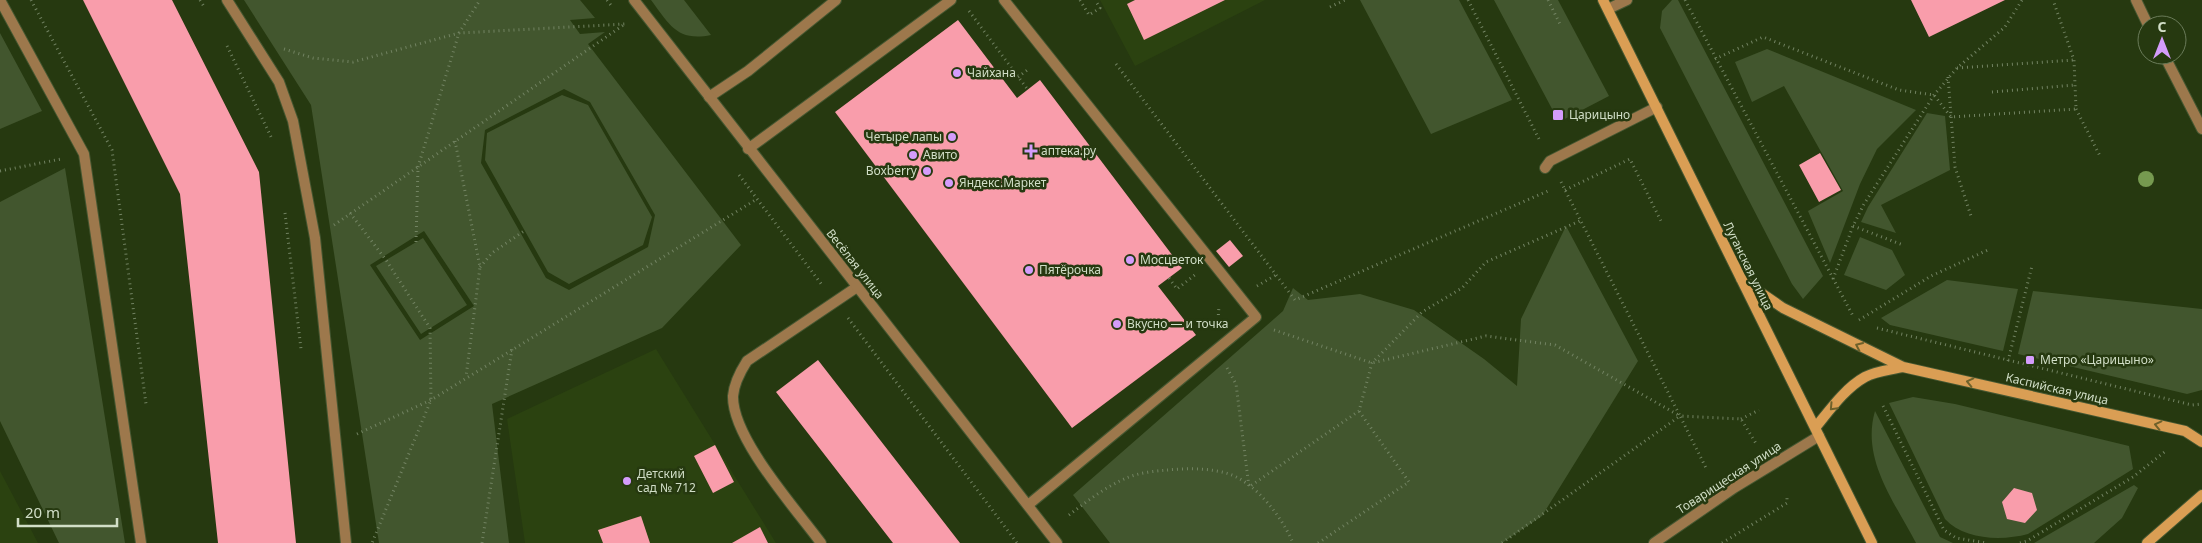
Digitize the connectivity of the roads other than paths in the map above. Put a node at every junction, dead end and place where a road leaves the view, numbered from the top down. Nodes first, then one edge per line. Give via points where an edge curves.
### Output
1 (0, 0) edge
2 (227, 0) edge
3 (634, 0) edge
4 (836, 0) edge
5 (951, 0) edge
6 (1004, 0) edge
7 (1627, 0) edge
8 (2136, 0) edge
9 (1606, 4) edge
10 (2143, 15) edge
11 (2169, 65) edge
12 (709, 97) junction
13 (1657, 107) junction
14 (2202, 129) edge
15 (748, 149) junction
16 (1545, 163) road end
17 (1740, 278) junction
18 (857, 287) junction
19 (1903, 367) junction
20 (1817, 432) junction
21 (2202, 442) edge
22 (2202, 495) edge
23 (1028, 505) junction
24 (141, 543) edge
25 (346, 543) edge
26 (821, 543) edge
27 (1057, 543) edge
28 (1654, 543) edge
29 (1872, 543) edge
30 (2147, 543) edge

1 - 24 street via 84,154
2 - 25 street via 278,82 294,121 315,238
3 - 12 street, Весёлая улица
4 - 12 street via 748,71
5 - 15 street
6 - 23 street via 1256,317
7 - 9 street
8 - 10 street
9 - 13 main road, Луганская улица
11 - 14 street
12 - 15 street, Весёлая улица
13 - 16 street
13 - 17 main road, Луганская улица
15 - 18 street, Весёлая улица
19 -> 17 main road, Каспийская улица via 1783,308
17 - 20 main road, Луганская улица
18 - 23 street, Весёлая улица
18 - 26 street via 747,361 737,378 733,397 737,419 749,445
19 -> 20 main road, Каспийская улица via 1867,376 1858,382 1831,408
21 -> 19 main road, Каспийская улица via 2185,431
20 - 28 street, Товарищеская улица
20 - 29 main road, Луганская улица
22 - 30 main road
23 - 27 street, Весёлая улица

